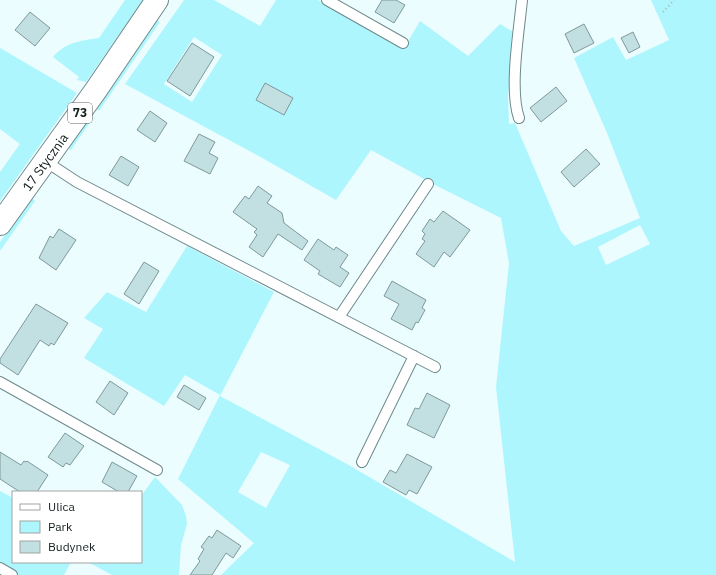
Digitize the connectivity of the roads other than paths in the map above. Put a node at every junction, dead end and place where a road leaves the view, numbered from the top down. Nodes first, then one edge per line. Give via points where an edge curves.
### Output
1 (157, 0) edge
2 (327, 0) edge
3 (522, 0) edge
4 (403, 43) dead end
5 (519, 118) dead end
6 (45, 161) junction
7 (428, 184) dead end
8 (0, 224) edge
9 (339, 317) junction
10 (414, 356) junction
11 (435, 367) dead end
12 (0, 382) edge
13 (362, 462) dead end
14 (157, 470) dead end
15 (0, 568) edge
16 (12, 575) edge

1 - 6 main road, 17 Stycznia / 73
2 - 4 lane
3 - 5 lane via 514,92 515,108
6 - 8 main road, 17 Stycznia / 73
6 - 9 lane via 77,182
7 - 9 lane
9 - 10 lane
10 - 11 lane
10 - 13 lane
12 - 14 lane
15 - 16 lane

